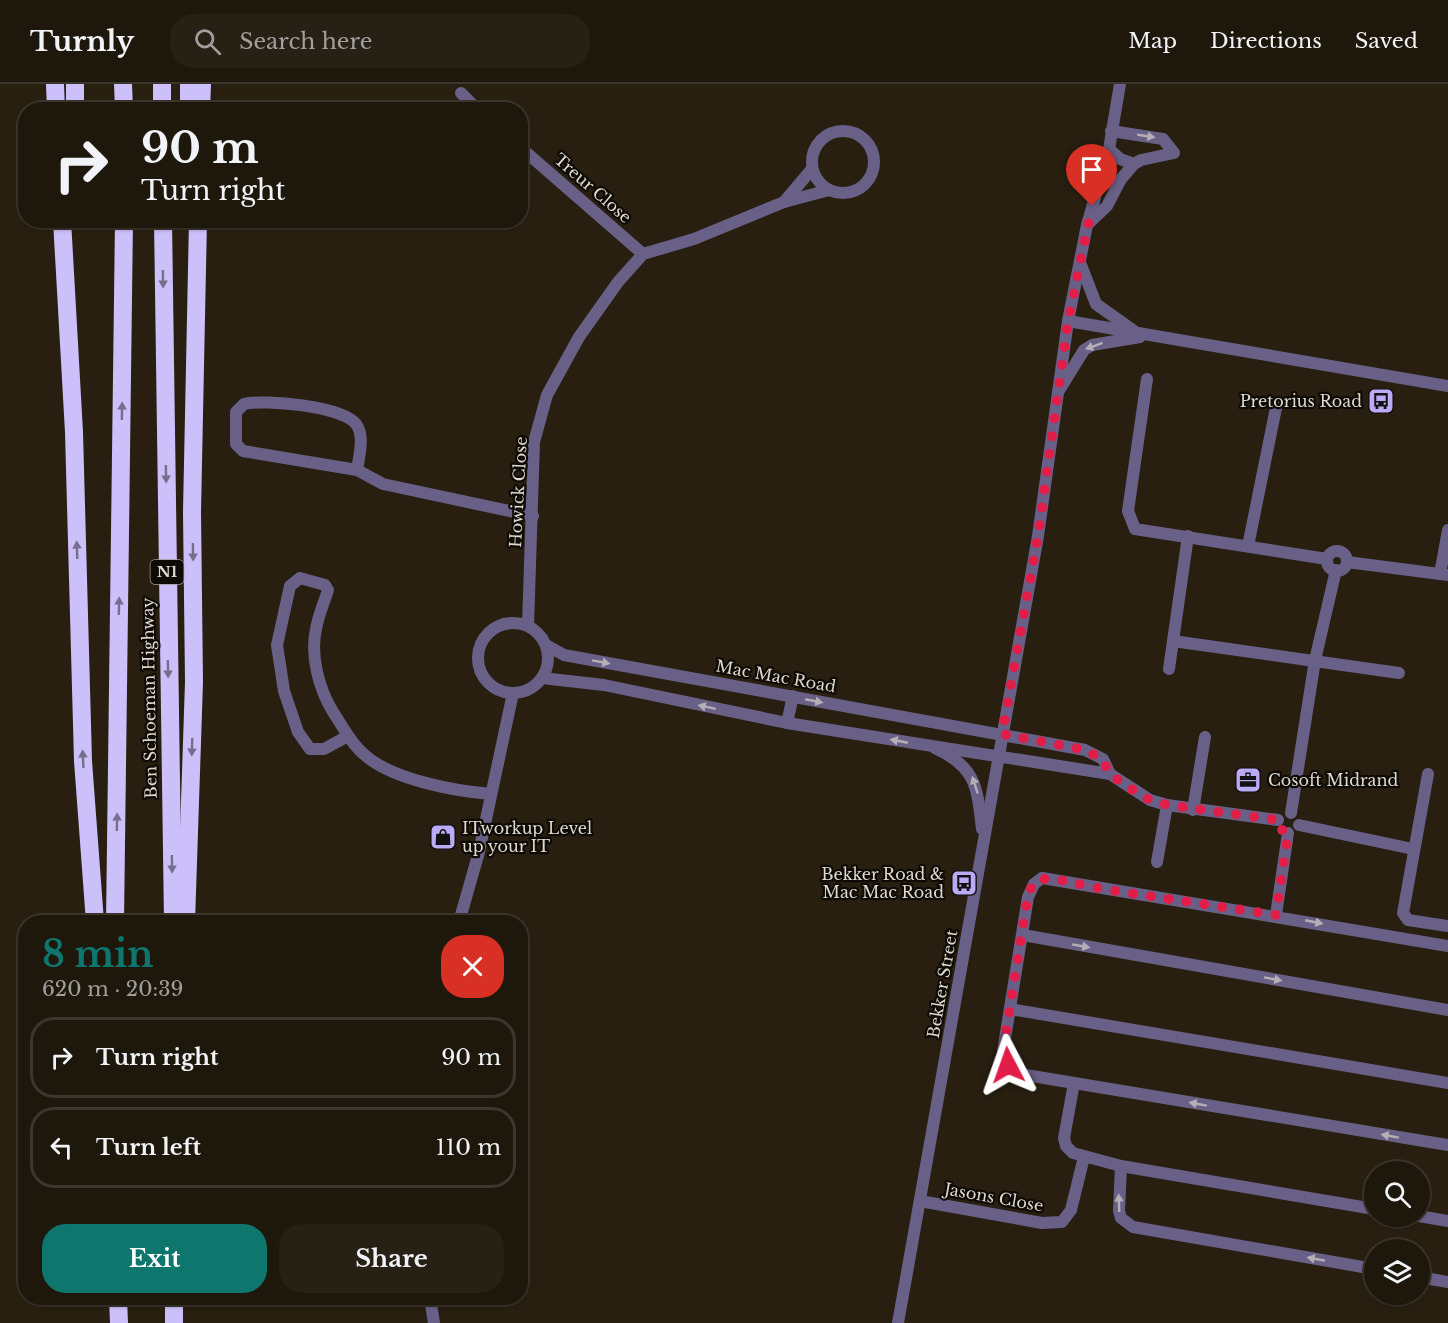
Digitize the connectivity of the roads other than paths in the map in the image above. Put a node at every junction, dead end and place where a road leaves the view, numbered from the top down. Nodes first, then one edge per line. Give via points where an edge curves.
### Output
1 (55, 84) edge
2 (75, 84) edge
3 (123, 84) edge
4 (162, 84) edge
5 (189, 84) edge
6 (202, 84) edge
7 (1120, 84) edge
8 (462, 93) dead end
9 (56, 102) edge
10 (75, 102) edge
11 (124, 102) edge
12 (162, 102) edge
13 (189, 102) edge
14 (201, 102) edge
15 (470, 102) edge
16 (1111, 131) junction
17 (1110, 148) junction
18 (528, 154) edge
19 (1134, 164) junction
20 (812, 169) junction
21 (829, 190) junction
22 (784, 202) junction
23 (1087, 225) junction
24 (62, 228) edge
25 (75, 228) edge
26 (124, 228) edge
27 (163, 228) edge
28 (189, 228) edge
29 (198, 228) edge
30 (643, 254) junction
31 (1081, 265) junction
32 (1068, 321) junction
33 (1135, 332) junction
34 (1152, 335) junction
35 (1147, 379) dead end
36 (1448, 386) edge
37 (1056, 396) junction
38 (1277, 403) dead end
39 (74, 432) junction
40 (357, 470) junction
41 (192, 512) junction
42 (533, 516) junction
43 (1448, 531) edge
44 (1188, 536) junction
45 (1248, 546) junction
46 (1327, 560) junction
47 (1347, 562) junction
48 (1336, 570) junction
49 (1444, 574) edge
50 (528, 626) junction
51 (1173, 641) junction
52 (546, 645) junction
53 (1314, 660) junction
54 (1170, 669) dead end
55 (1400, 673) dead end
56 (542, 678) junction
57 (513, 693) junction
58 (793, 696) junction
59 (787, 723) junction
60 (1002, 734) junction
61 (348, 736) junction
62 (1205, 736) dead end
63 (935, 748) junction
64 (998, 758) junction
65 (1110, 774) junction
66 (1428, 774) dead end
67 (491, 794) junction
68 (1167, 805) junction
69 (1193, 810) junction
70 (1291, 813) junction
71 (1278, 820) junction
72 (1293, 829) junction
73 (983, 842) junction
74 (1413, 849) junction
75 (1157, 862) dead end
76 (94, 915) edge
77 (116, 915) edge
78 (173, 915) edge
79 (186, 915) edge
80 (461, 915) edge
81 (1276, 915) junction
82 (1448, 926) edge
83 (1023, 935) junction
84 (1448, 946) edge
85 (1010, 1009) junction
86 (1448, 1010) edge
87 (1074, 1083) junction
88 (1448, 1083) edge
89 (1448, 1145) edge
90 (1084, 1157) junction
91 (1120, 1167) junction
92 (921, 1201) junction
93 (1364, 1207) edge
94 (1430, 1218) edge
95 (1448, 1221) edge
96 (1364, 1267) edge
97 (1430, 1278) edge
98 (1448, 1282) edge
99 (118, 1305) edge
100 (174, 1305) edge
101 (431, 1305) edge
102 (119, 1323) edge
103 (174, 1323) edge
104 (434, 1323) edge
105 (898, 1323) edge

1 - 9 highway
2 - 10 highway
3 - 11 highway
4 - 12 highway
5 - 13 highway
6 - 14 highway
7 - 16 street, Bekker Street
8 - 15 street
16 - 17 street, Bekker Street
16 -> 19 street via 1163,139 1174,153
17 - 19 street via 1120,159
17 - 23 street, Bekker Street
18 - 30 street, Treur Close
19 - 23 street via 1107,206
20 - 21 street
20 - 21 street via 813,154 820,141 832,133 847,131 860,136 870,147 874,160 865,184 854,192
20 - 22 street
21 - 22 street
22 - 30 street via 694,239
23 - 31 street, Bekker Street
24 - 39 highway
25 - 39 highway
77 -> 26 highway, Ben Schoeman Highway
27 -> 78 highway, Ben Schoeman Highway / N1
28 - 41 highway
29 - 41 highway
30 - 42 street, Howick Close via 579,337 547,395 534,442
31 - 32 street, Bekker Street
31 - 33 street via 1096,304
32 - 33 street
32 - 37 street, Bekker Street
33 - 34 street
34 - 36 street
34 -> 37 street via 1092,345 1084,350
35 - 44 street via 1128,511 1130,522 1135,529
37 - 60 street, Bekker Street via 1038,536
38 - 45 street
76 -> 39 highway via 83,762
40 - 40 street via 243,451 236,444 236,412 244,404 266,402 343,416 356,425 361,435
40 - 42 street via 383,484
41 -> 79 highway via 194,682
42 - 50 street, Howick Close
43 - 49 street
44 - 45 street
44 - 51 street
45 - 46 street
46 - 47 street via 1332,552 1340,551
46 - 48 street via 1330,568
47 - 48 street
47 - 49 street
48 - 53 street
50 - 52 street
50 - 57 street via 508,623 497,627 487,634 478,655 483,678 502,692
51 - 53 street
51 - 54 street
52 - 56 street via 548,656
52 -> 58 street, Mac Mac Road via 564,655
53 - 55 street
53 - 70 street
56 - 57 street via 524,692
59 -> 56 street via 604,686
57 - 67 street
58 - 59 street
58 -> 60 street, Mac Mac Road
63 -> 59 street
60 - 64 street, Bekker Street
60 - 65 street, Mac Mac Road via 1085,750 1102,759
61 - 61 street via 322,692 319,679 315,630 328,590 325,585 300,578 290,586 277,645 284,691 298,732 310,749 324,749
61 - 67 street via 366,757 419,781 457,791
62 - 69 street
63 - 64 street
73 -> 63 street via 978,793 972,776 955,757
64 - 65 street
64 - 73 street, Bekker Street
65 - 68 street via 1150,800
66 - 74 street
67 - 80 street
68 - 69 street
68 - 75 street
69 - 71 street
70 - 71 street via 1284,813
70 - 72 street via 1296,816
71 - 72 street via 1280,829
72 - 74 street
72 - 81 street
73 - 92 street, Bekker Street
74 - 82 street via 1404,915 1408,920
81 - 83 street via 1046,877 1037,880 1030,890
81 -> 84 street
83 - 85 street
83 -> 86 street
85 - 87 street via 1003,1051 1008,1065 1020,1074
85 - 88 street
89 -> 87 street
87 - 90 street via 1064,1138 1069,1151
90 - 91 street
90 - 92 street, Jasons Close via 1071,1210 1062,1222 1042,1223
91 - 93 street
96 -> 91 street via 1133,1227 1121,1218 1119,1211
92 - 105 street, Bekker Street
94 - 95 street
97 - 98 street
99 - 102 highway
100 - 103 highway
101 - 104 street

